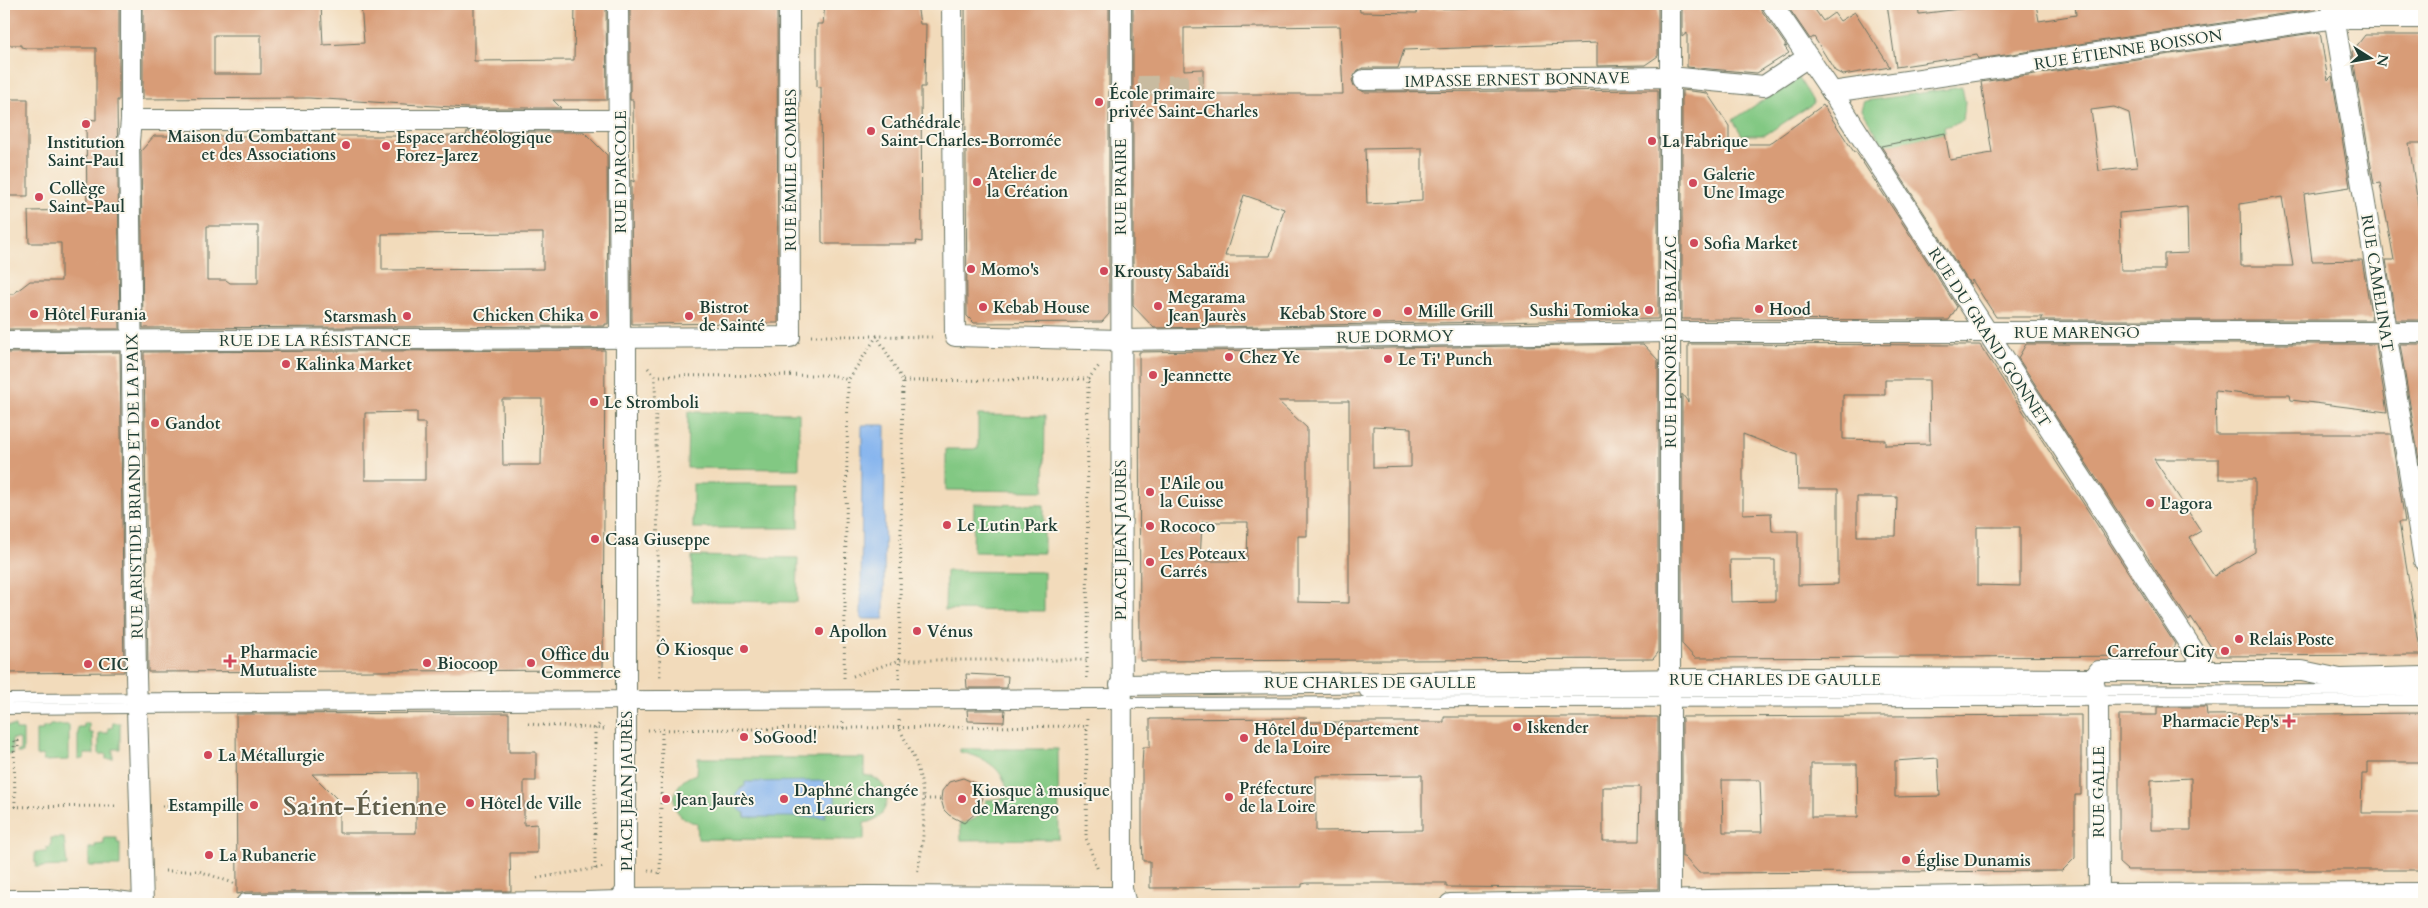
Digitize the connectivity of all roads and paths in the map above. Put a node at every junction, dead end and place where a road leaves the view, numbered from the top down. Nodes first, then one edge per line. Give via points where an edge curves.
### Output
1 (131, 4) edge
2 (618, 4) edge
3 (789, 4) edge
4 (952, 4) edge
5 (1121, 4) edge
6 (1670, 4) edge
7 (1772, 4) edge
8 (2334, 11) edge
9 (2424, 18) edge
10 (1808, 57) junction
11 (1670, 77) junction
12 (1364, 80) dead end
13 (1832, 92) junction
14 (131, 120) junction
15 (620, 120) junction
16 (1670, 332) junction
17 (1987, 332) junction
18 (2424, 332) edge
19 (2386, 333) junction
20 (877, 336) junction
21 (955, 336) junction
22 (790, 337) junction
23 (1120, 340) junction
24 (4, 341) edge
25 (132, 341) junction
26 (626, 341) junction
27 (655, 376) junction
28 (1088, 378) junction
29 (848, 380) junction
30 (903, 381) junction
31 (2424, 561) edge
32 (900, 660) junction
33 (1087, 660) junction
34 (2206, 670) junction
35 (625, 675) junction
36 (2424, 677) edge
37 (660, 680) junction
38 (670, 680) dead end
39 (844, 680) junction
40 (2424, 690) edge
41 (1670, 691) junction
42 (2095, 691) junction
43 (1120, 694) junction
44 (4, 699) edge
45 (626, 699) junction
46 (844, 699) junction
47 (899, 699) junction
48 (1087, 699) junction
49 (2424, 700) edge
50 (137, 703) junction
51 (4, 709) edge
52 (519, 723) dead end
53 (1087, 726) junction
54 (899, 727) junction
55 (843, 728) junction
56 (595, 729) junction
57 (626, 729) junction
58 (662, 731) junction
59 (18, 748) dead end
60 (924, 799) junction
61 (941, 799) dead end
62 (236, 805) dead end
63 (140, 806) junction
64 (4, 807) edge
65 (14, 807) junction
66 (595, 869) dead end
67 (1100, 876) dead end
68 (660, 882) dead end
69 (2424, 893) edge
70 (917, 896) junction
71 (2099, 899) edge
72 (4, 900) edge
73 (869, 900) edge
74 (619, 903) edge
75 (1670, 903) edge
76 (141, 904) edge
77 (246, 904) edge
78 (1122, 904) edge
79 (1126, 904) edge
80 (1450, 904) edge

1 - 14 street, RUE ARISTIDE BRIAND ET DE LA PAIX
2 - 15 street, RUE D'ARCOLE
3 - 22 street, RUE ÉMILE COMBES
4 - 21 street
5 - 23 street, RUE PRAIRE
6 - 11 street, RUE HONORÉ DE BALZAC
7 - 10 street, RUE DU GRAND GONNET
8 - 9 street, RUE ÉTIENNE BOISSON
8 - 13 street, RUE ÉTIENNE BOISSON
8 - 19 street, RUE CAMELINAT
10 - 11 street, IMPASSE ERNEST BONNAVE via 1764,86
10 - 13 street, RUE DU GRAND GONNET
11 - 12 street, IMPASSE ERNEST BONNAVE
11 - 16 street, RUE HONORÉ DE BALZAC
13 - 17 street, RUE DU GRAND GONNET
14 - 15 street
14 - 25 street, RUE ARISTIDE BRIAND ET DE LA PAIX
15 - 26 street, RUE D'ARCOLE via 620,332
16 - 17 street, RUE MARENGO
16 - 23 street, RUE DORMOY
16 - 41 street, RUE HONORÉ DE BALZAC
17 - 19 street, RUE MARENGO
17 - 34 street, RUE DU GRAND GONNET
18 - 19 street, RUE MARENGO
19 - 31 street, RUE CAMELINAT
20 - 21 path
20 - 22 path
20 - 29 path
20 - 30 path
21 - 23 street
22 - 26 street
23 - 28 path
23 - 43 street, PLACE JEAN JAURÈS
24 - 25 street, RUE DE LA RÉSISTANCE
25 - 26 street, RUE DE LA RÉSISTANCE
25 - 50 street, RUE ARISTIDE BRIAND ET DE LA PAIX
26 - 27 path
26 - 35 street, PLACE JEAN JAURÈS
27 - 29 path via 832,375
27 - 37 path
28 - 30 path
28 - 33 path
29 - 39 path
30 - 32 path
32 - 33 path
32 - 39 path
32 - 47 path
33 - 48 path
34 - 36 street, RUE CHARLES DE GAULLE via 2302,671 2340,679
34 - 42 street, RUE CHARLES DE GAULLE via 2099,670
35 - 37 path
35 - 45 street, PLACE JEAN JAURÈS
37 - 38 path
39 - 46 path
40 - 42 lane
41 - 42 street, RUE CHARLES DE GAULLE via 1796,678
41 - 43 street, RUE CHARLES DE GAULLE via 1368,681
41 - 75 street, RUE HONORÉ DE BALZAC
42 - 49 lane
42 - 71 street, RUE GALLE
43 - 48 lane
43 - 79 street, PLACE JEAN JAURÈS via 1122,889
44 - 50 lane
45 - 46 lane
45 - 50 lane
45 - 57 street, PLACE JEAN JAURÈS
46 - 47 lane
46 - 55 path
47 - 48 lane
47 - 54 path
48 - 53 path
50 - 51 lane
50 - 63 street, RUE ARISTIDE BRIAND ET DE LA PAIX
52 - 56 path
53 - 54 path
53 - 67 path via 1086,838
54 - 55 path
54 - 60 path via 918,769
55 - 58 path
56 - 57 path
56 - 66 path
57 - 58 path
57 - 74 street, PLACE JEAN JAURÈS via 626,891
58 - 68 path
59 - 65 path via 18,741 14,742
60 - 61 path
60 - 70 path
62 - 63 path
63 - 65 path
63 - 76 street, RUE ARISTIDE BRIAND ET DE LA PAIX
64 - 65 path
69 - 71 street
70 - 73 street
70 - 78 street via 1110,897
71 - 75 street
72 - 76 street via 108,900
73 - 74 street via 633,898
74 - 77 street
75 - 80 street

